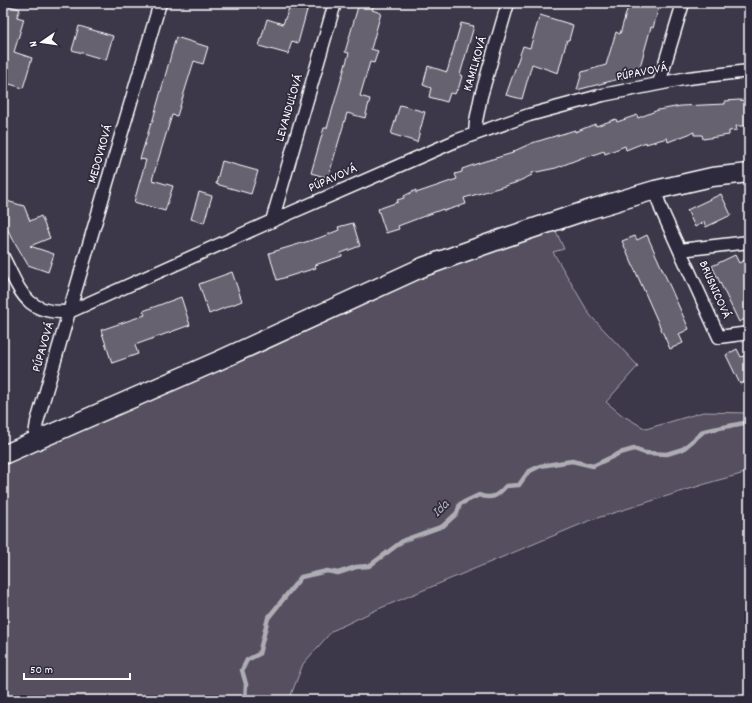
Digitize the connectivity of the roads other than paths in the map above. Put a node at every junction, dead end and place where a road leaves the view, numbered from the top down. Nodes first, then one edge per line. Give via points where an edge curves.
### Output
1 (160, 3) edge
2 (335, 3) edge
3 (508, 3) edge
4 (683, 3) edge
5 (749, 71) edge
6 (660, 83) junction
7 (475, 134) junction
8 (749, 173) edge
9 (655, 190) junction
10 (272, 221) junction
11 (749, 242) edge
12 (680, 250) junction
13 (3, 258) edge
14 (69, 312) junction
15 (749, 333) edge
16 (34, 441) junction
17 (3, 455) edge

1 - 14 street, MEDOVKOVÁ
2 - 10 street, LEVANDUĽOVÁ
3 - 7 street, KAMILKOVÁ via 481,96
4 - 6 street
5 - 6 street, PÚPAVOVÁ
6 - 7 street, PÚPAVOVÁ via 566,104
7 - 10 street, PÚPAVOVÁ
8 - 9 street via 712,177
9 - 12 street, BRUSNICOVÁ
9 - 16 street via 504,238 423,267 220,360
10 - 14 street, PÚPAVOVÁ
11 - 12 street, BRUSNICOVÁ
12 - 15 street, BRUSNICOVÁ via 719,337
13 - 14 street via 16,284 29,302 47,312
14 - 16 street, PÚPAVOVÁ via 37,422
16 - 17 street

